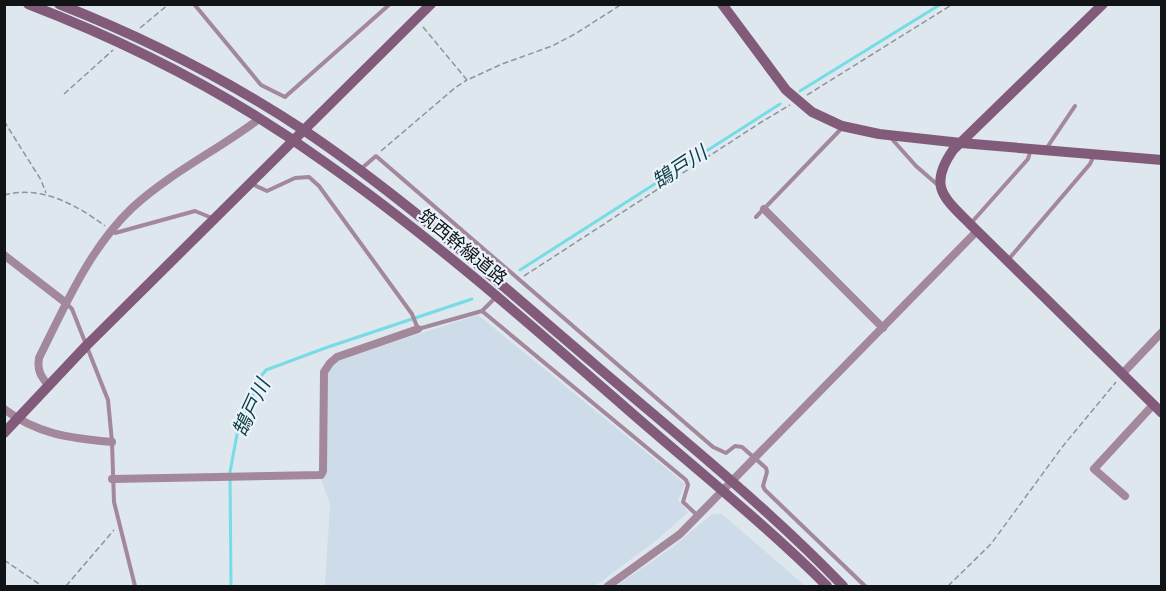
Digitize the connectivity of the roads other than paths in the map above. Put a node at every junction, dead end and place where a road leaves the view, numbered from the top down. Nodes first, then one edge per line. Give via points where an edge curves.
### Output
1 (28, 4) edge
2 (59, 4) edge
3 (194, 4) edge
4 (390, 4) edge
5 (431, 4) edge
6 (722, 4) edge
7 (1103, 4) edge
8 (1075, 106) dead end
9 (260, 119) junction
10 (842, 126) junction
11 (304, 130) junction
12 (889, 135) junction
13 (294, 141) junction
14 (961, 143) junction
15 (1032, 148) junction
16 (1046, 150) junction
17 (1094, 154) junction
18 (1161, 160) edge
19 (360, 170) junction
20 (251, 183) junction
21 (941, 188) junction
22 (764, 208) junction
23 (756, 217) dead end
24 (215, 220) junction
25 (974, 228) junction
26 (111, 230) junction
27 (4, 255) edge
28 (1008, 260) junction
29 (519, 280) junction
30 (508, 291) junction
31 (497, 297) junction
32 (66, 303) junction
33 (482, 310) junction
34 (883, 328) junction
35 (418, 329) junction
36 (1161, 332) edge
37 (87, 346) junction
38 (1122, 374) junction
39 (48, 385) junction
40 (4, 409) edge
41 (1157, 409) edge
42 (18, 419) junction
43 (4, 434) edge
44 (112, 442) junction
45 (755, 458) junction
46 (112, 479) junction
47 (732, 482) junction
48 (722, 492) junction
49 (1125, 496) dead end
50 (697, 516) junction
51 (135, 586) edge
52 (608, 586) edge
53 (827, 586) edge
54 (843, 586) edge
55 (865, 586) edge

1 - 9 street, 筑西幹線道路 via 119,42
2 - 11 street, 筑西幹線道路 via 205,71
3 - 4 lane via 261,85 285,97
5 - 11 street
6 - 10 street via 786,90 797,101
7 - 14 street
8 - 16 lane
9 - 13 street, 筑西幹線道路
9 - 26 street via 152,191
10 - 12 street
10 - 22 lane
11 - 13 street
11 - 19 street, 筑西幹線道路
12 - 14 street
12 - 21 lane
13 - 20 street
13 - 31 street, 筑西幹線道路
14 - 15 street
14 - 21 street via 942,166
15 - 16 street
15 - 25 lane via 1028,159
16 - 17 street
17 - 18 street
17 - 28 lane via 1090,164
19 - 29 lane via 376,156
19 - 30 street, 筑西幹線道路
20 - 24 street
20 - 35 lane via 267,191 295,178 309,177 412,314
21 - 25 street via 950,204
22 - 23 lane
22 - 34 street
24 - 26 lane via 195,211 115,233
24 - 37 street
25 - 28 street
25 - 34 street
26 - 32 street
27 - 32 street
28 - 38 street
29 - 30 lane
29 - 45 lane via 713,447 726,453 735,446 742,447
30 - 47 street, 筑西幹線道路
31 - 33 lane
31 - 48 street, 筑西幹線道路
32 - 37 lane
32 - 39 street via 39,358 40,375
33 - 35 lane
33 - 50 lane via 686,480 683,502
34 - 45 street
35 - 46 street via 350,352 330,363 324,372 321,475
36 - 38 street
37 - 39 street
37 - 44 lane via 108,400
38 - 41 street
39 - 42 street
40 - 42 street
41 - 49 street via 1094,469
42 - 43 street
42 - 44 street via 62,437
44 - 46 lane
45 - 47 street
45 - 55 lane via 767,472 765,490
46 - 51 lane via 118,525
47 - 48 street
47 - 54 street, 筑西幹線道路
48 - 50 street
48 - 53 street, 筑西幹線道路
50 - 52 street via 672,540

